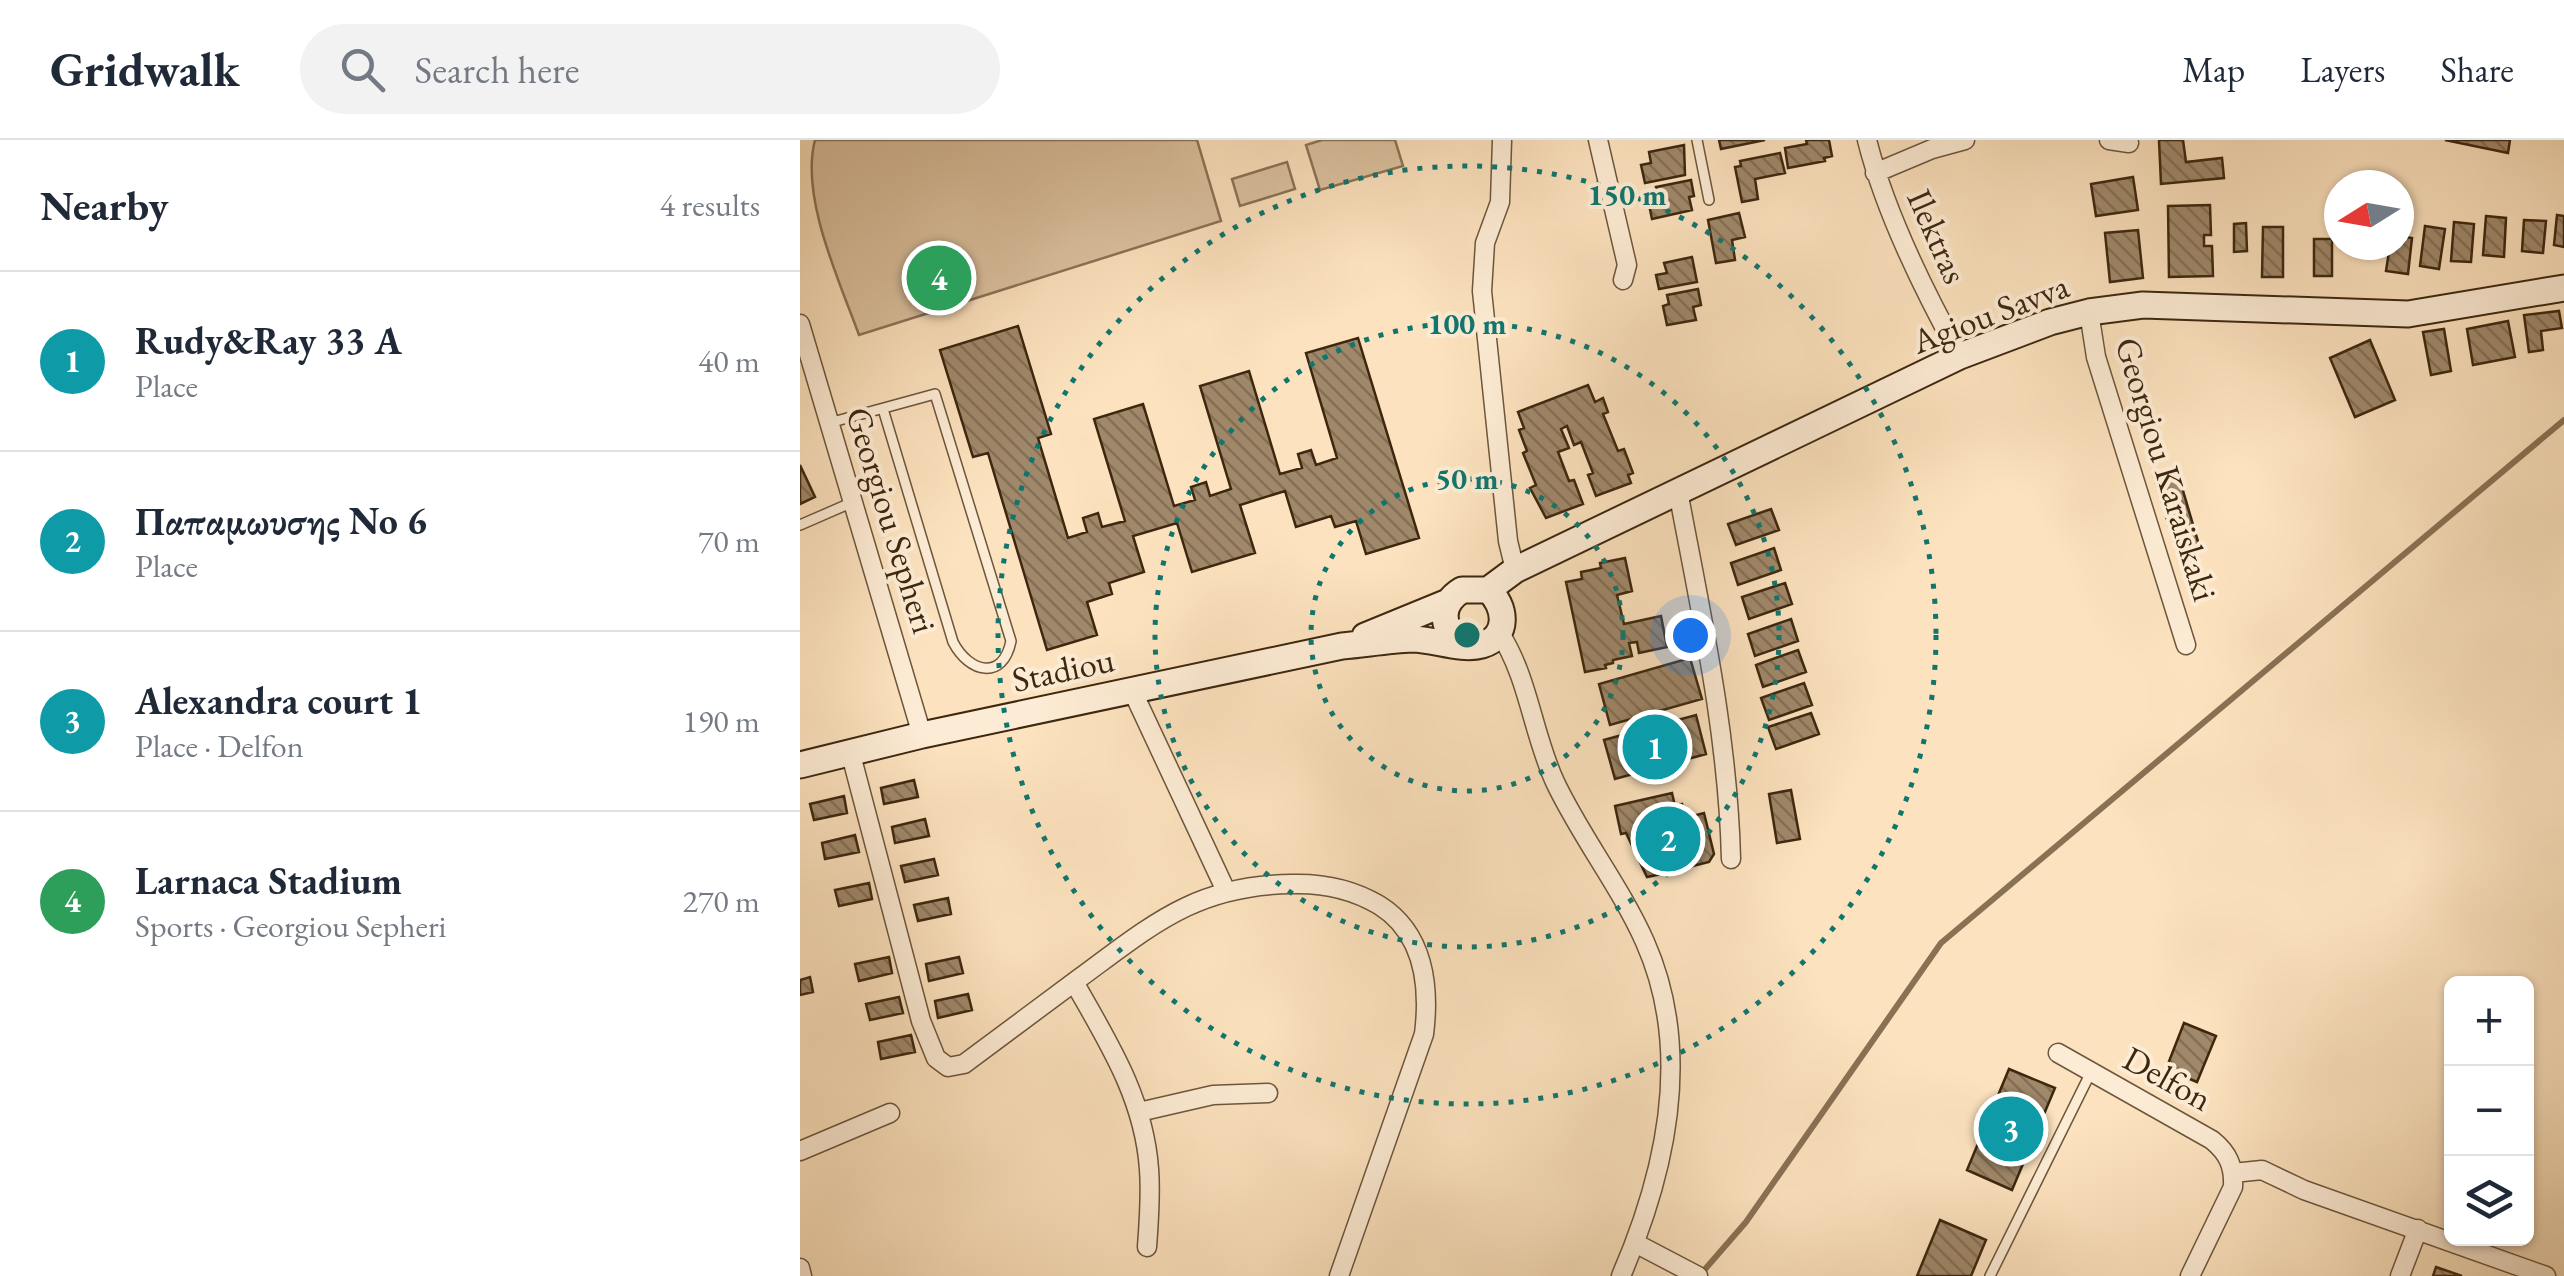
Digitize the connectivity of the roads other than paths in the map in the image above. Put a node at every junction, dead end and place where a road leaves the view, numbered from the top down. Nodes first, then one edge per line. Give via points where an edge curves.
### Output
1 (1502, 140) edge
2 (1598, 140) edge
3 (1697, 140) edge
4 (1867, 140) edge
5 (1965, 140) edge
6 (1875, 173) junction
7 (1708, 200) dead end
8 (1623, 280) dead end
9 (2564, 288) edge
10 (2089, 312) junction
11 (800, 324) edge
12 (1960, 356) junction
13 (883, 408) junction
14 (829, 423) junction
15 (1678, 491) junction
16 (853, 502) junction
17 (800, 525) edge
18 (1515, 570) junction
19 (1488, 590) junction
20 (1448, 602) junction
21 (1500, 632) junction
22 (1459, 644) junction
23 (2186, 645) dead end
24 (1342, 646) junction
25 (1132, 690) junction
26 (922, 735) junction
27 (850, 751) junction
28 (800, 765) edge
29 (1732, 859) dead end
30 (1226, 891) junction
31 (1074, 982) junction
32 (2058, 1053) dead end
33 (2091, 1072) junction
34 (1268, 1093) dead end
35 (1139, 1112) junction
36 (890, 1113) dead end
37 (800, 1151) edge
38 (2233, 1173) junction
39 (2418, 1229) junction
40 (1635, 1242) junction
41 (1147, 1247) dead end
42 (800, 1268) edge
43 (802, 1276) edge
44 (1339, 1276) edge
45 (1621, 1276) edge
46 (1698, 1276) edge
47 (1990, 1276) edge
48 (2190, 1276) edge
49 (2400, 1276) edge
50 (2546, 1276) edge

1 - 18 street via 1500,202 1485,243 1482,291
2 - 8 street via 1627,265
3 - 7 lane
4 - 6 street
5 - 6 street, Ilektras
6 - 12 street, Ilektras
9 - 10 street, Agiou Savva via 2408,314 2144,305
10 - 12 street, Agiou Savva
10 - 23 street, Georgiou Karaiskaki via 2096,358
11 - 14 street, Georgiou Sepheri
12 - 15 street, Agiou Savva
13 - 13 lane via 935,394 1011,641 997,665 963,661 953,642
13 - 14 lane
14 - 16 street, Georgiou Sepheri
15 - 18 street, Agiou Savva
15 - 29 street via 1718,694
16 - 17 lane
16 - 26 street, Georgiou Sepheri
18 - 19 street, Agiou Savva
19 - 20 street via 1462,590
19 - 21 street via 1501,605
20 - 22 street via 1447,628
20 - 24 street, Stadiou
21 - 22 street via 1486,644
21 - 40 street via 1523,678 1551,774 1645,943 1661,996 1671,1090
22 - 24 street, Stadiou via 1412,639
24 - 25 street, Stadiou
25 - 26 street, Stadiou
25 - 30 street
26 - 27 street, Stadiou
27 - 28 street, Stadiou
27 - 31 street via 936,1058 948,1066 964,1064
30 - 31 street via 1164,916
30 - 44 street via 1319,884 1359,893 1398,921 1421,961 1428,1003 1424,1034
31 - 35 street
32 - 33 street, Delfon
33 - 38 street, Delfon via 2212,1140
33 - 47 lane
34 - 35 street via 1213,1095
35 - 41 street via 1149,1170
36 - 37 street
38 - 39 street via 2262,1170
38 - 48 street via 2228,1200
39 - 49 street
39 - 50 street
40 - 45 street
40 - 46 street
42 - 43 street

